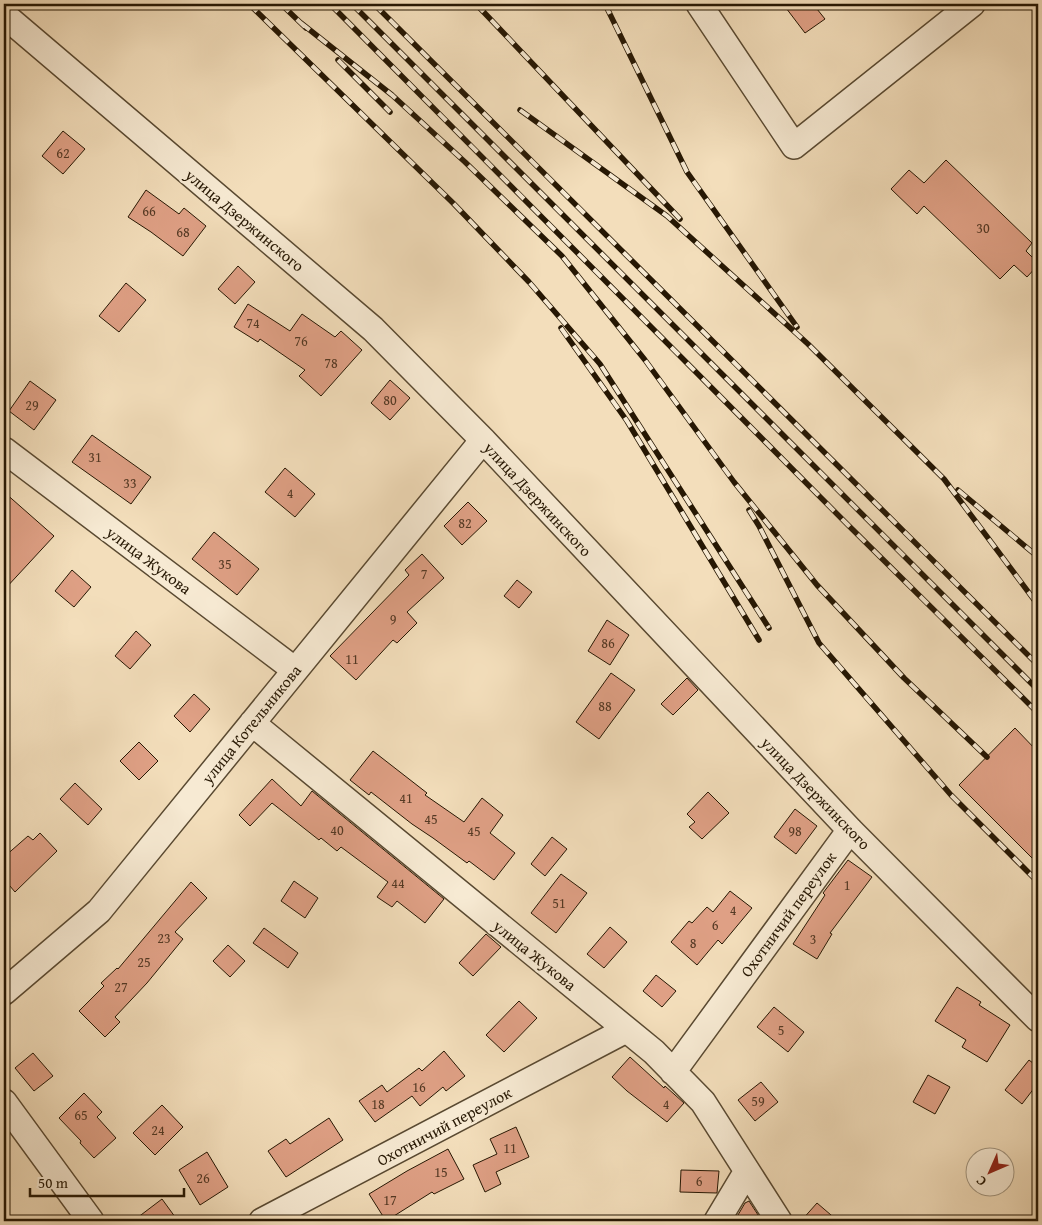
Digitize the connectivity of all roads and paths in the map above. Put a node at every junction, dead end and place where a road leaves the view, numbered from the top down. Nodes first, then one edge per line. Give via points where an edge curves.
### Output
1 (699, 4) edge
2 (972, 4) edge
3 (4, 16) edge
4 (483, 440) junction
5 (4, 450) edge
6 (295, 670) junction
7 (252, 723) junction
8 (850, 830) junction
9 (4, 992) edge
10 (1038, 1019) edge
11 (626, 1030) junction
12 (673, 1072) junction
13 (4, 1102) edge
14 (747, 1171) junction
15 (91, 1221) edge
16 (262, 1221) edge
17 (717, 1221) edge
18 (779, 1221) edge

1 - 2 street via 794,146
3 - 4 street, улица Дзержинского via 373,329
4 - 6 street, улица Котельникова
4 - 8 street, улица Дзержинского
5 - 6 street, улица Жукова
6 - 7 street, улица Котельникова
7 - 9 street, улица Котельникова via 99,911
7 - 11 street, улица Жукова
8 - 10 street, улица Дзержинского
8 - 12 street, Охотничий переулок
11 - 12 street, улица Жукова
11 - 16 street, Охотничий переулок
12 - 14 street, улица Жукова via 703,1102
13 - 15 street
14 - 17 street
14 - 18 street, улица Жукова

